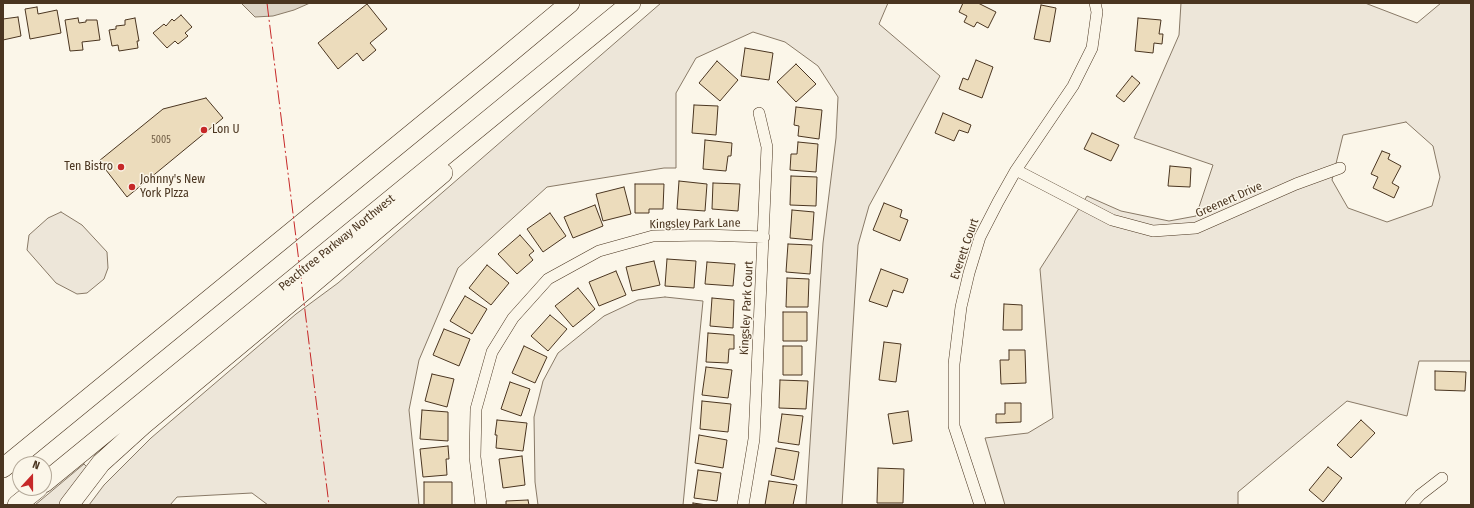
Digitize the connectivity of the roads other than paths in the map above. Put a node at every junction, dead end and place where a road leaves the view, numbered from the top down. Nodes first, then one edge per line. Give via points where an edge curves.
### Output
1 (570, 3) edge
2 (631, 3) edge
3 (1095, 3) edge
4 (524, 91) junction
5 (759, 113) dead end
6 (1340, 168) dead end
7 (1016, 170) junction
8 (764, 237) junction
9 (3, 468) edge
10 (52, 476) edge
11 (1442, 478) dead end
12 (28, 496) edge
13 (17, 505) edge
14 (69, 505) edge
15 (481, 505) edge
16 (743, 505) edge
17 (980, 505) edge
18 (1411, 505) edge

1 - 9 highway
2 - 4 highway, Peachtree Parkway Northwest
3 - 7 street, Everett Court via 1098,12 1092,48 1073,86
4 - 10 highway, Peachtree Parkway Northwest
4 - 14 highway via 498,123 458,160 121,444 101,463
5 - 8 street, Kingsley Park Court via 767,147
6 - 7 street, Greenert Drive via 1296,184 1196,228 1153,231 1112,220
7 - 17 street, Everett Court via 980,237 961,308 954,364 954,426
8 - 15 street, Kingsley Park Lane via 653,236 599,251 548,279 513,318 492,352 476,409 475,456
8 - 16 street, Kingsley Park Court via 754,439
11 - 18 street
12 - 13 highway

